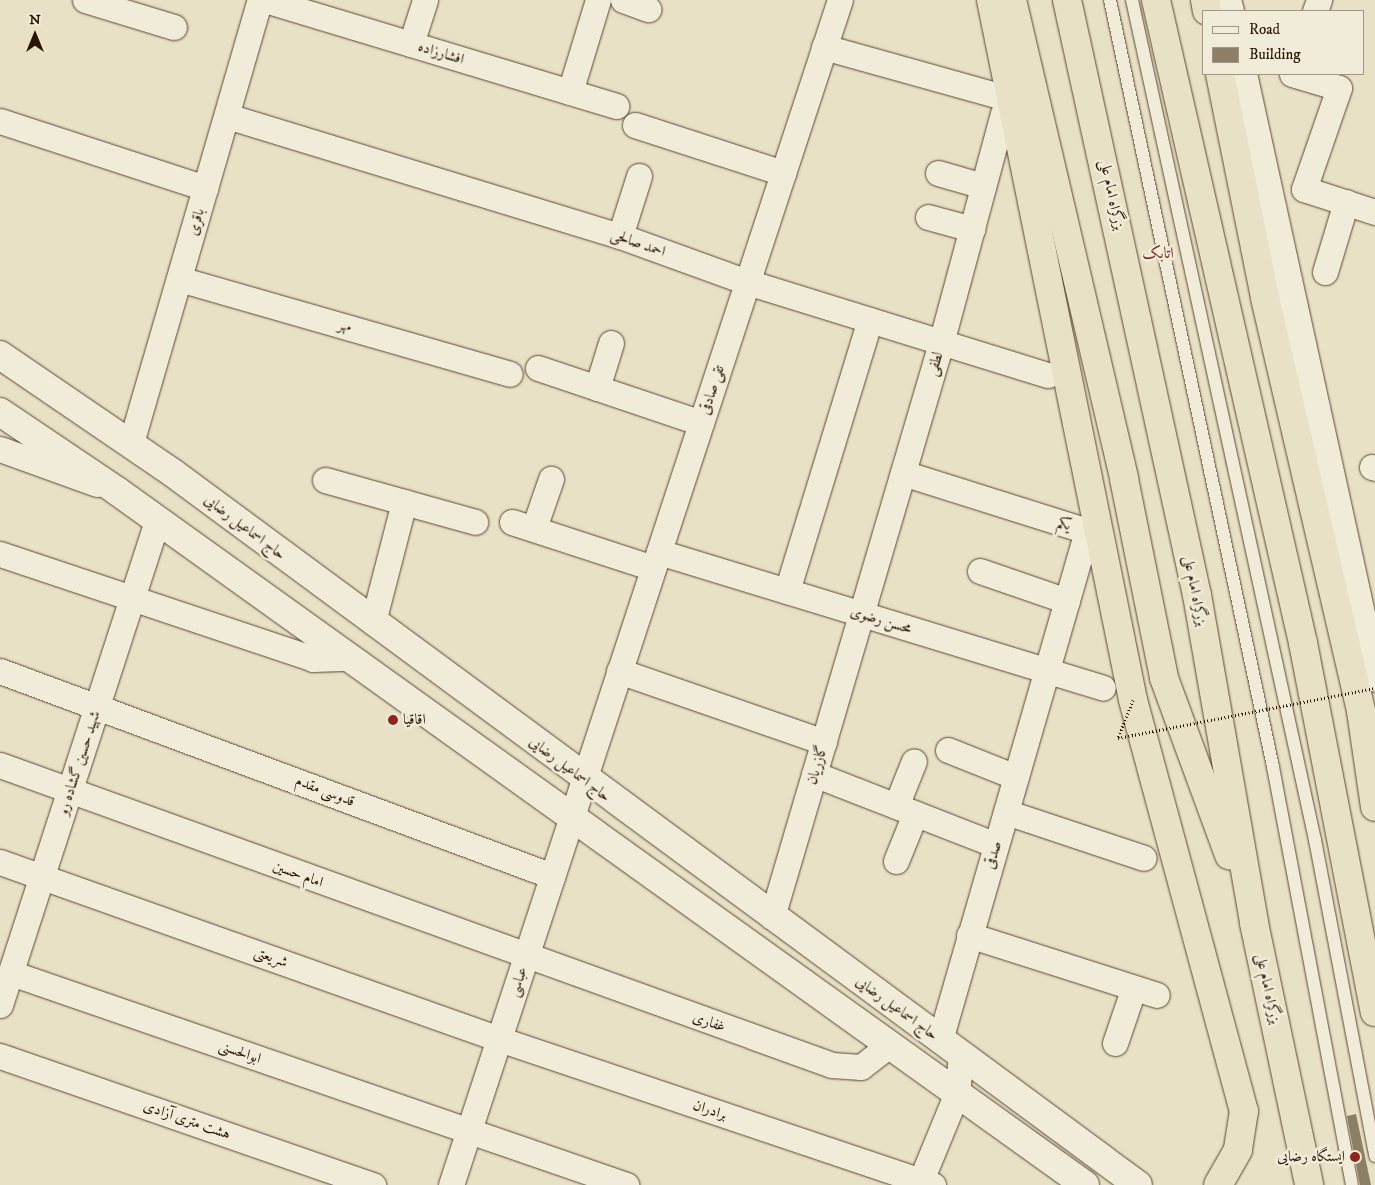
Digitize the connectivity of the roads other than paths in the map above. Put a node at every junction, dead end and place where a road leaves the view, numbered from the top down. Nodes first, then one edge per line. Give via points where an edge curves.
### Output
1 (85, 0) edge
2 (260, 0) edge
3 (265, 0) edge
4 (425, 0) edge
5 (598, 0) edge
6 (623, 0) edge
7 (840, 0) edge
8 (991, 0) edge
9 (1012, 0) edge
10 (1067, 0) edge
11 (1110, 0) edge
12 (1132, 0) edge
13 (1156, 0) edge
14 (648, 9) dead end
15 (174, 27) dead end
16 (411, 44) junction
17 (824, 47) junction
18 (1220, 75) edge
19 (1243, 75) edge
20 (1295, 75) edge
21 (570, 92) junction
22 (616, 106) dead end
23 (226, 116) junction
24 (0, 120) edge
25 (635, 126) dead end
26 (783, 173) junction
27 (938, 173) dead end
28 (640, 176) dead end
29 (984, 186) junction
30 (206, 188) junction
31 (1346, 202) junction
32 (1374, 207) edge
33 (928, 217) dead end
34 (972, 229) junction
35 (620, 236) junction
36 (1326, 272) dead end
37 (179, 279) junction
38 (747, 282) junction
39 (870, 320) junction
40 (611, 343) dead end
41 (941, 343) junction
42 (0, 355) edge
43 (538, 368) dead end
44 (510, 374) dead end
45 (1048, 375) dead end
46 (597, 388) junction
47 (0, 412) edge
48 (701, 422) junction
49 (132, 443) junction
50 (0, 449) edge
51 (903, 473) junction
52 (551, 479) dead end
53 (325, 480) dead end
54 (116, 491) junction
55 (404, 502) junction
56 (157, 521) junction
57 (476, 522) dead end
58 (0, 554) edge
59 (656, 560) junction
60 (980, 572) dead end
61 (786, 591) junction
62 (132, 600) junction
63 (1067, 601) junction
64 (862, 614) junction
65 (373, 622) junction
66 (349, 658) junction
67 (620, 670) junction
68 (1047, 671) junction
69 (0, 672) edge
70 (1375, 678) edge
71 (1103, 688) dead end
72 (98, 706) junction
73 (824, 742) junction
74 (948, 750) dead end
75 (914, 761) dead end
76 (0, 765) edge
77 (814, 774) junction
78 (1016, 777) junction
79 (584, 779) junction
80 (70, 790) junction
81 (1375, 807) edge
82 (905, 810) junction
83 (1006, 812) junction
84 (570, 820) junction
85 (996, 845) junction
86 (1144, 858) dead end
87 (896, 861) dead end
88 (0, 862) edge
89 (42, 876) junction
90 (552, 876) junction
91 (772, 917) junction
92 (1254, 923) junction
93 (969, 935) junction
94 (525, 958) junction
95 (9, 961) edge
96 (1133, 990) junction
97 (1157, 996) dead end
98 (0, 1005) edge
99 (1375, 1012) edge
100 (499, 1039) junction
101 (940, 1040) junction
102 (1115, 1043) dead end
103 (889, 1044) junction
104 (961, 1055) junction
105 (0, 1056) edge
106 (957, 1093) junction
107 (469, 1131) junction
108 (1375, 1156) edge
109 (924, 1184) edge
110 (373, 1185) edge
111 (451, 1185) edge
112 (626, 1185) edge
113 (1085, 1185) edge
114 (1138, 1185) edge
115 (1218, 1185) edge
116 (1309, 1185) edge
117 (1352, 1185) edge

1 - 15 street
2 - 23 street, باقری
3 - 16 street, افشارزاده
4 - 16 street
5 - 21 street
6 - 14 street
7 - 17 street, تقی صادقی
8 - 115 highway via 1133,700 1244,1111 1238,1150
9 - 92 highway via 1122,469 1164,678
10 - 92 highway, بزرگراه امام علی via 1197,595
11 - 117 lane via 1273,767
12 - 108 lane via 1315,840
13 - 99 highway via 1303,643
16 - 21 street, افشارزاده
17 - 26 street, تقی صادقی
17 - 29 street, لطفی via 999,104
18 - 81 highway via 1265,298 1362,711
19 - 70 main road
20 - 31 street via 1339,88 1304,189
21 - 22 street, افشارزاده
23 - 30 street, باقری
23 - 35 street, احمد صالحی
24 - 30 street
25 - 26 street
26 - 38 street, تقی صادقی
27 - 29 street
28 - 35 street
29 - 34 street, لطفی
30 - 37 street, باقری
31 - 32 street
31 - 36 street
33 - 34 street
34 - 41 street, لطفی
35 - 38 street, احمد صالحی
37 - 44 street, مهر
37 - 49 street, باقری
38 - 39 street, احمد صالحی
38 - 48 street, تقی صادقی
39 - 41 street, احمد صالحی
39 - 61 street
40 - 46 street
41 - 45 street, احمد صالحی
41 - 51 street, لطفی
42 - 49 main road, حاج اسماعیل رضایی
43 - 46 street
46 - 48 street
47 - 54 main road
48 - 59 street, تقی صادقی
49 - 65 main road, حاج اسماعیل رضایی
50 - 54 street
51 - 63 street, یکم via 1087,531
51 - 64 street, لطفی
52 - 59 street, محسن رضوی via 523,525
53 - 55 street
54 - 56 main road
55 - 57 street
55 - 65 street
56 - 62 street, شهید حسین گشاده رو
56 - 66 main road
58 - 62 street
59 - 61 street, محسن رضوی
59 - 67 street, تقی صادقی
60 - 63 street
61 - 64 street, محسن رضوی
62 - 66 street via 314,659
62 - 72 street, شهید حسین گشاده رو
63 - 68 street, یکم
64 - 68 street, محسن رضوی
64 - 73 street, گازریان
65 - 79 main road, حاج اسماعیل رضایی
66 - 84 main road
67 - 73 street
67 - 79 street, تقی صادقی
68 - 71 street, محسن رضوی
68 - 78 street, صدقی
69 - 72 street, قدوسی مقدم
72 - 80 street, شهید حسین گشاده رو
72 - 90 street, قدوسی مقدم
73 - 77 street, گازریان
74 - 78 street
75 - 82 street
76 - 80 street, امام حسین
77 - 82 street
77 - 91 street, گازریان
78 - 83 street, صدقی
79 - 84 street, عباسی
79 - 91 main road, حاج اسماعیل رضایی
80 - 89 street, شهید حسین گشاده رو
80 - 94 street, امام حسین
82 - 85 street
82 - 87 street
83 - 85 street, صدقی
83 - 86 street
84 - 90 street, عباسی
84 - 103 main road
85 - 93 street, صدقی
88 - 89 street
89 - 95 street, شهید حسین گشاده رو
89 - 100 street, شریعتی
90 - 94 street, عباسی
91 - 101 main road, حاج اسماعیل رضایی
92 - 116 highway, بزرگراه امام علی
93 - 96 street
93 - 101 street, صدقی
94 - 100 street, عباسی
94 - 103 street, غفاری via 832,1065 861,1067
95 - 98 street, شهید حسین گشاده رو
95 - 107 street, ابوالحسنی
96 - 97 street
96 - 102 street
100 - 107 street, عباسی
100 - 109 street, برادران
101 - 104 main road, حاج اسماعیل رضایی
103 - 106 main road
104 - 106 street
104 - 114 main road, حاج اسماعیل رضایی
105 - 110 street, هشت متری آزادی
106 - 109 street
106 - 113 main road
107 - 111 street, عباسی
107 - 112 street, ابوالحسنی

